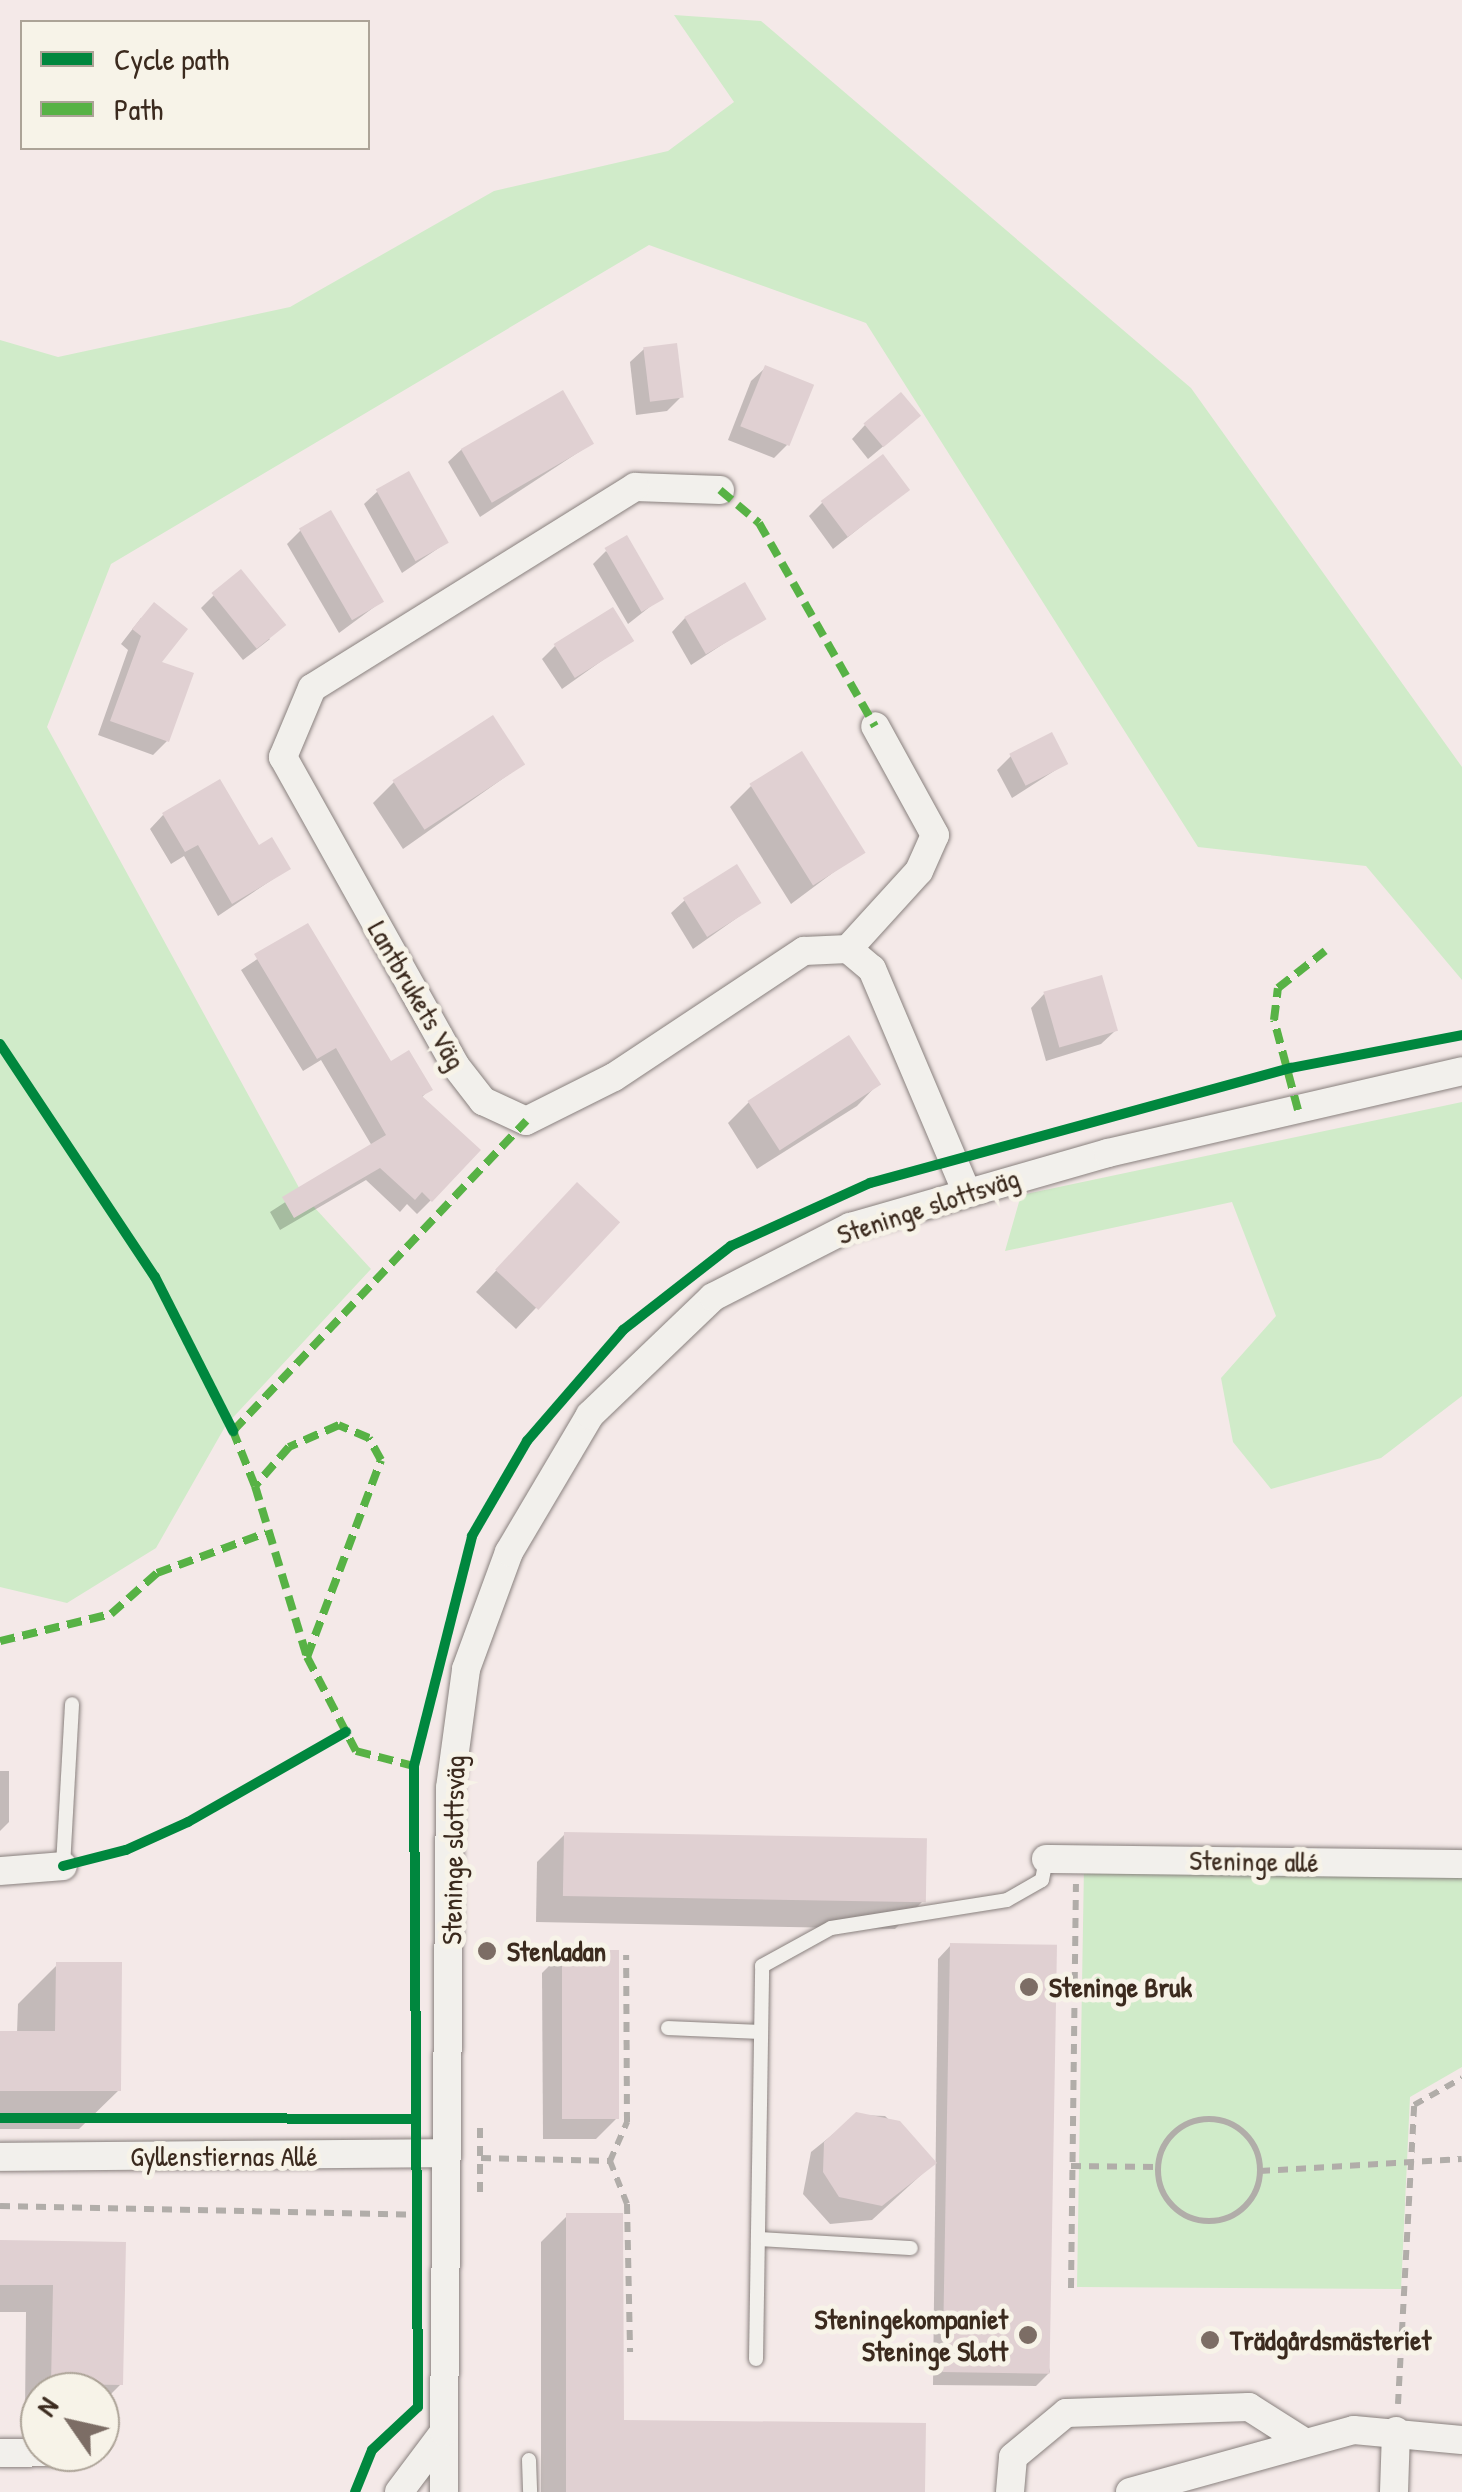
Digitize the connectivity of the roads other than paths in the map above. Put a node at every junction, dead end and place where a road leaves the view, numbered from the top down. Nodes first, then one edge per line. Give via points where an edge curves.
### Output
1 (720, 490) dead end
2 (875, 726) dead end
3 (848, 948) junction
4 (1462, 1071) edge
5 (966, 1190) junction
6 (72, 1704) dead end
7 (1046, 1859) joint
8 (1462, 1864) edge
9 (63, 1866) joint
10 (0, 1872) edge
11 (668, 2028) dead end
12 (760, 2032) junction
13 (447, 2153) junction
14 (0, 2158) edge
15 (758, 2238) junction
16 (911, 2248) dead end
17 (756, 2359) dead end
18 (1396, 2431) junction
19 (444, 2432) junction
20 (1462, 2440) edge
21 (1304, 2442) junction
22 (529, 2460) dead end
23 (399, 2492) edge
24 (444, 2492) edge
25 (530, 2492) edge
26 (1010, 2492) edge
27 (1130, 2492) edge
28 (1394, 2492) edge

1 - 3 street, Lantbrukets Väg via 635,487 312,688 282,757 455,1065 483,1101 526,1120 614,1078 804,951
2 - 3 street via 935,835 919,871
3 - 5 street via 872,968
4 - 5 street, Steninge slottsväg
5 - 13 street, Steninge slottsväg via 850,1226 713,1297 590,1415 509,1552 466,1669 450,1788
6 - 9 lane
7 - 8 street, Steninge allé
7 - 12 lane via 1042,1880 1007,1900 831,1928 762,1966
9 - 10 street
11 - 12 lane
12 - 15 lane
13 - 14 street, Gyllenstiernas Allé
13 - 19 street, Steninge slottsväg
15 - 16 lane
15 - 17 lane
18 - 20 street
18 - 21 street via 1354,2430
18 - 28 street
19 - 23 street
19 - 24 street, Steninge slottsväg
21 - 26 street via 1249,2406 1066,2413 1013,2457
21 - 27 street
22 - 25 lane

